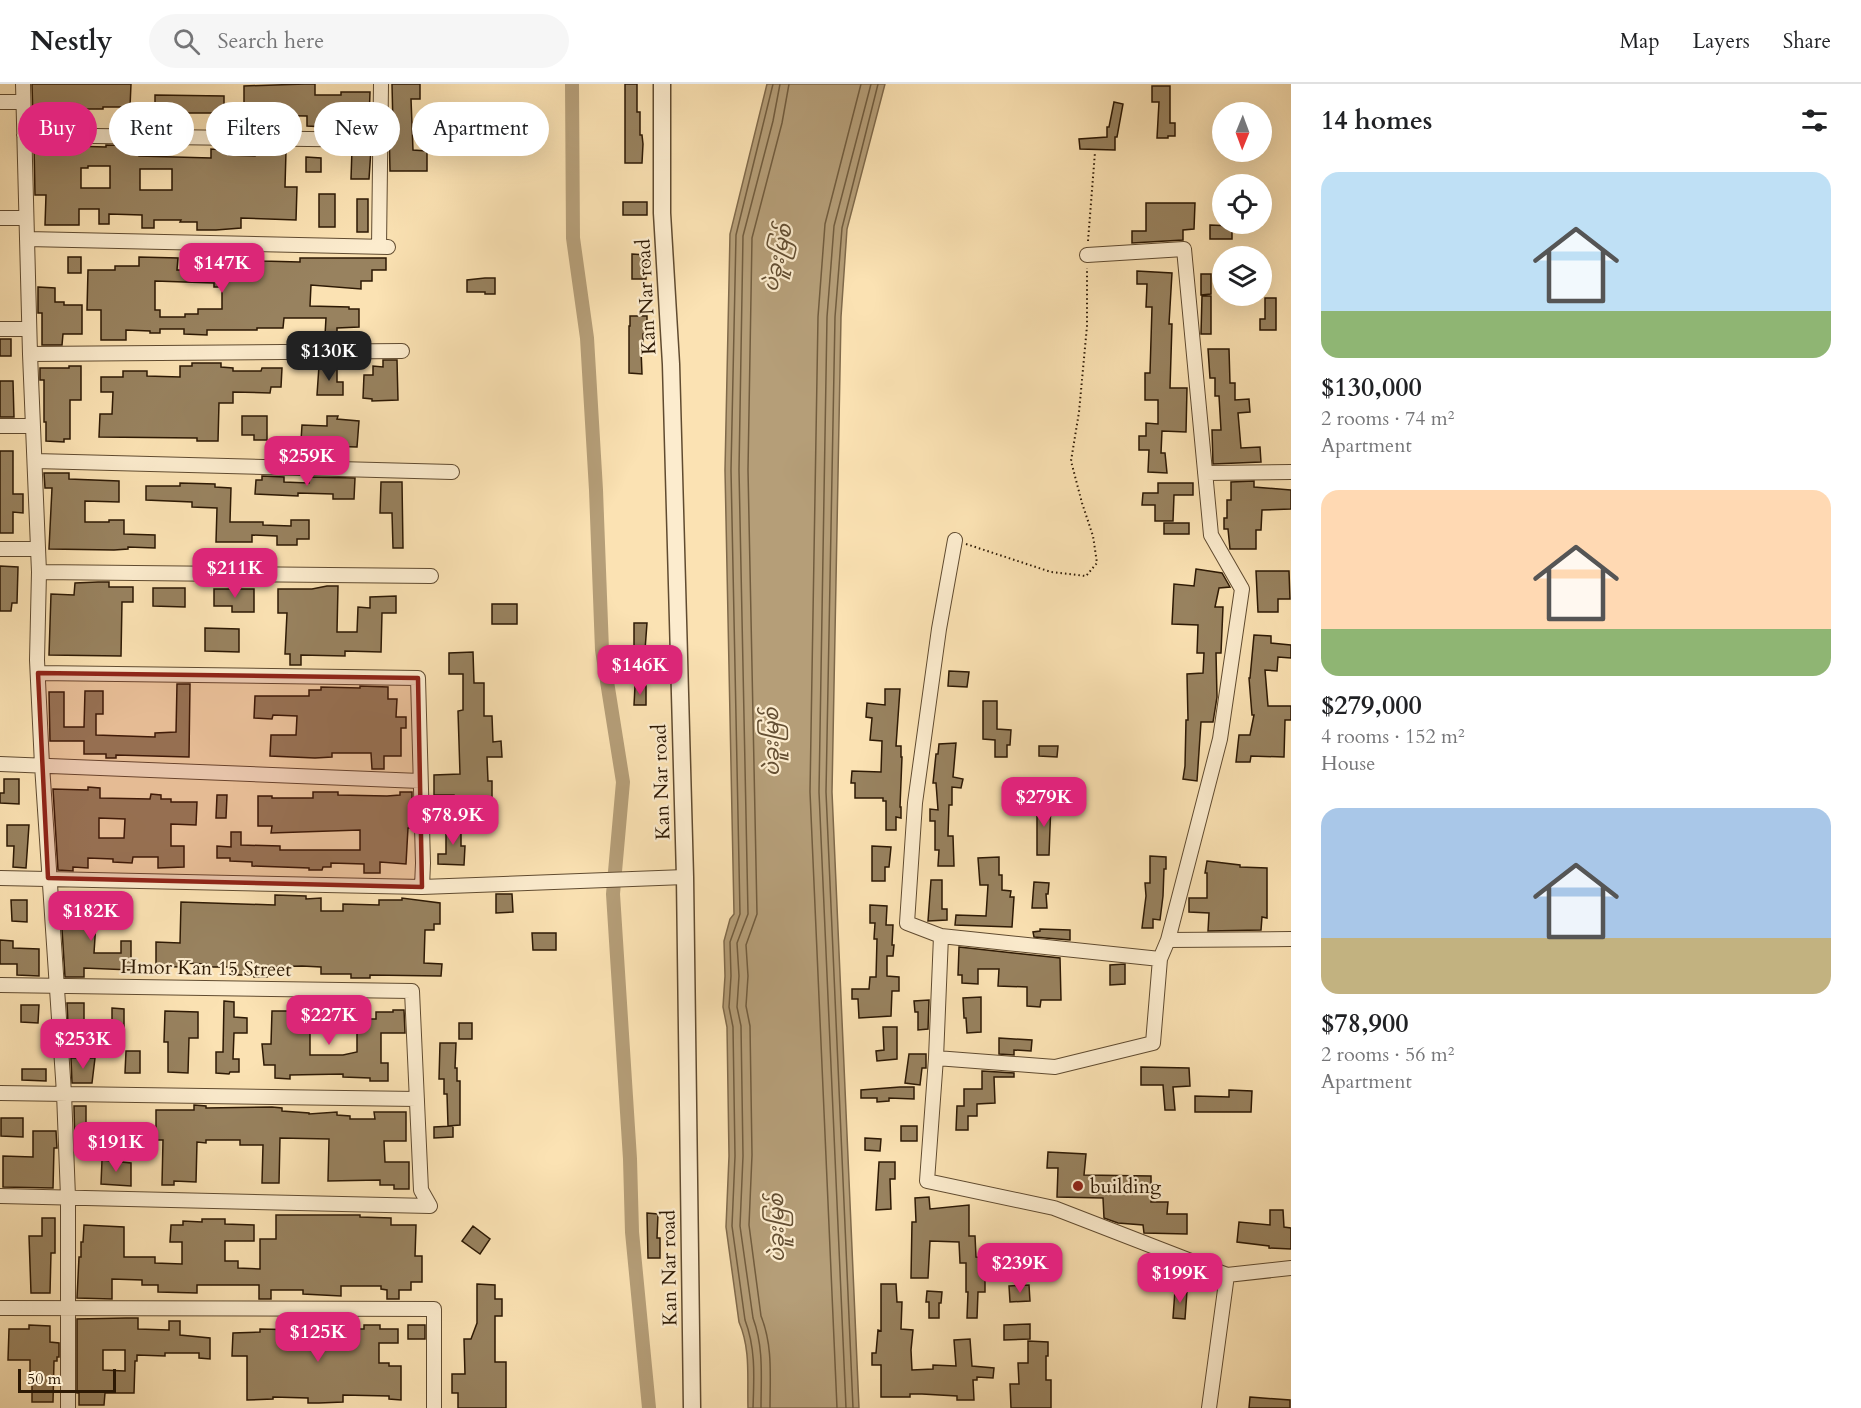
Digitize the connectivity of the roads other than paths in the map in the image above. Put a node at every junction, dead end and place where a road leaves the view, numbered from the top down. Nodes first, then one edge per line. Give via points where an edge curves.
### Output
1 (22, 84) edge
2 (381, 84) edge
3 (662, 84) edge
4 (0, 102) edge
5 (18, 102) edge
6 (23, 102) edge
7 (381, 102) edge
8 (97, 136) edge
9 (314, 139) edge
10 (25, 156) edge
11 (381, 156) edge
12 (0, 218) edge
13 (26, 218) junction
14 (27, 239) junction
15 (1087, 255) road end
16 (0, 329) edge
17 (29, 329) junction
18 (402, 351) dead end
19 (30, 354) junction
20 (0, 426) edge
21 (33, 426) junction
22 (35, 461) junction
23 (452, 472) dead end
24 (1291, 472) edge
25 (1205, 473) junction
26 (955, 540) road end
27 (0, 549) edge
28 (38, 549) junction
29 (39, 572) junction
30 (431, 576) dead end
31 (38, 673) junction
32 (0, 764) edge
33 (42, 765) junction
34 (420, 781) junction
35 (685, 877) junction
36 (0, 878) edge
37 (48, 878) junction
38 (422, 887) junction
39 (941, 936) junction
40 (1291, 939) edge
41 (1168, 940) junction
42 (1160, 959) junction
43 (0, 985) edge
44 (57, 986) junction
45 (936, 1058) junction
46 (0, 1093) edge
47 (64, 1093) junction
48 (417, 1099) junction
49 (0, 1196) edge
50 (68, 1197) junction
51 (1291, 1268) edge
52 (1227, 1275) junction
53 (0, 1308) edge
54 (70, 1308) junction
55 (68, 1408) edge
56 (434, 1408) edge
57 (692, 1408) edge
58 (1209, 1408) edge

1 - 6 street
2 - 7 street
3 - 35 street, Kan Nar road via 662,213 671,364
4 - 5 street
8 - 9 street
10 - 13 street
11 - 14 street via 383,247
12 - 13 street
13 - 14 street
14 - 17 street
15 - 25 street via 1184,249
16 - 17 street
17 - 19 street
18 - 19 street
19 - 21 street
20 - 21 street
21 - 22 street
22 - 23 street
22 - 28 street
24 - 25 street
25 - 41 street via 1211,535 1242,589 1220,739
26 - 39 street via 915,803 907,923
27 - 28 street
28 - 29 street
29 - 30 street
29 - 31 street
31 - 33 street
31 - 34 street via 418,678
32 - 33 street
33 - 34 street
33 - 37 street
34 - 38 street
35 - 38 street
35 - 57 street, Kan Nar road
36 - 37 street
37 - 38 street
37 - 44 street
39 - 42 street
39 - 45 street
40 - 41 street
41 - 42 street
42 - 45 street via 1153,1043 1055,1066
43 - 44 street, Hmor Kan 15 Street
44 - 47 street
44 - 48 street, Hmor Kan 15 Street via 412,991
45 - 52 street via 927,1181 1054,1208
46 - 47 street
47 - 48 street
47 - 50 street
48 - 50 street via 421,1190 430,1206
49 - 50 street
50 - 54 street
51 - 52 street
52 - 58 street
53 - 54 street
54 - 55 street
54 - 56 street via 434,1309

